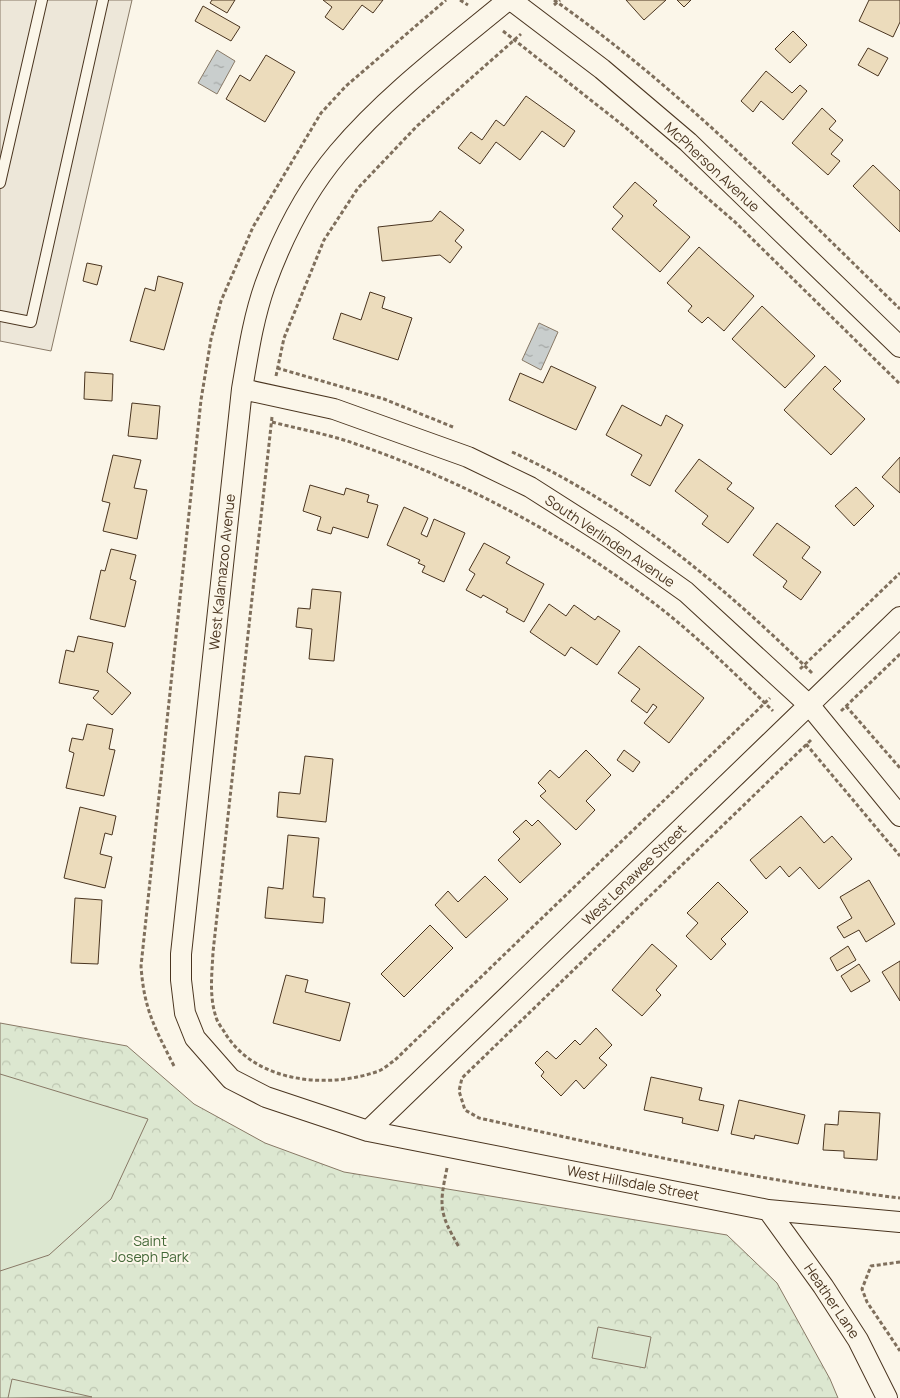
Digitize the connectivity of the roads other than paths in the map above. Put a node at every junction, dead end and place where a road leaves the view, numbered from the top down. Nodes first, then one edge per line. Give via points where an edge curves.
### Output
1 (42, 0) edge
2 (102, 0) edge
3 (509, 0) edge
4 (0, 183) edge
5 (0, 316) edge
6 (900, 347) edge
7 (242, 389) junction
8 (900, 617) edge
9 (810, 706) junction
10 (900, 816) edge
11 (368, 1131) junction
12 (768, 1210) junction
13 (900, 1222) edge
14 (887, 1398) edge

1 - 4 lane
2 - 5 lane via 32,322
3 - 6 street, McPherson Avenue via 602,69 688,142
3 - 7 street, West Kalamazoo Avenue via 391,98 338,153 301,205 265,286 252,330
7 - 9 street, South Verlinden Avenue via 334,409 459,454 530,487 686,592
7 - 11 street, West Kalamazoo Avenue via 180,954 185,1013 195,1038 231,1079 266,1096
8 - 9 street, West Lenawee Street
9 - 10 street, South Verlinden Avenue
9 - 11 street, West Lenawee Street
11 - 12 street, West Hillsdale Street
12 - 13 street, West Hillsdale Street
12 - 14 street, Heather Lane via 858,1340

